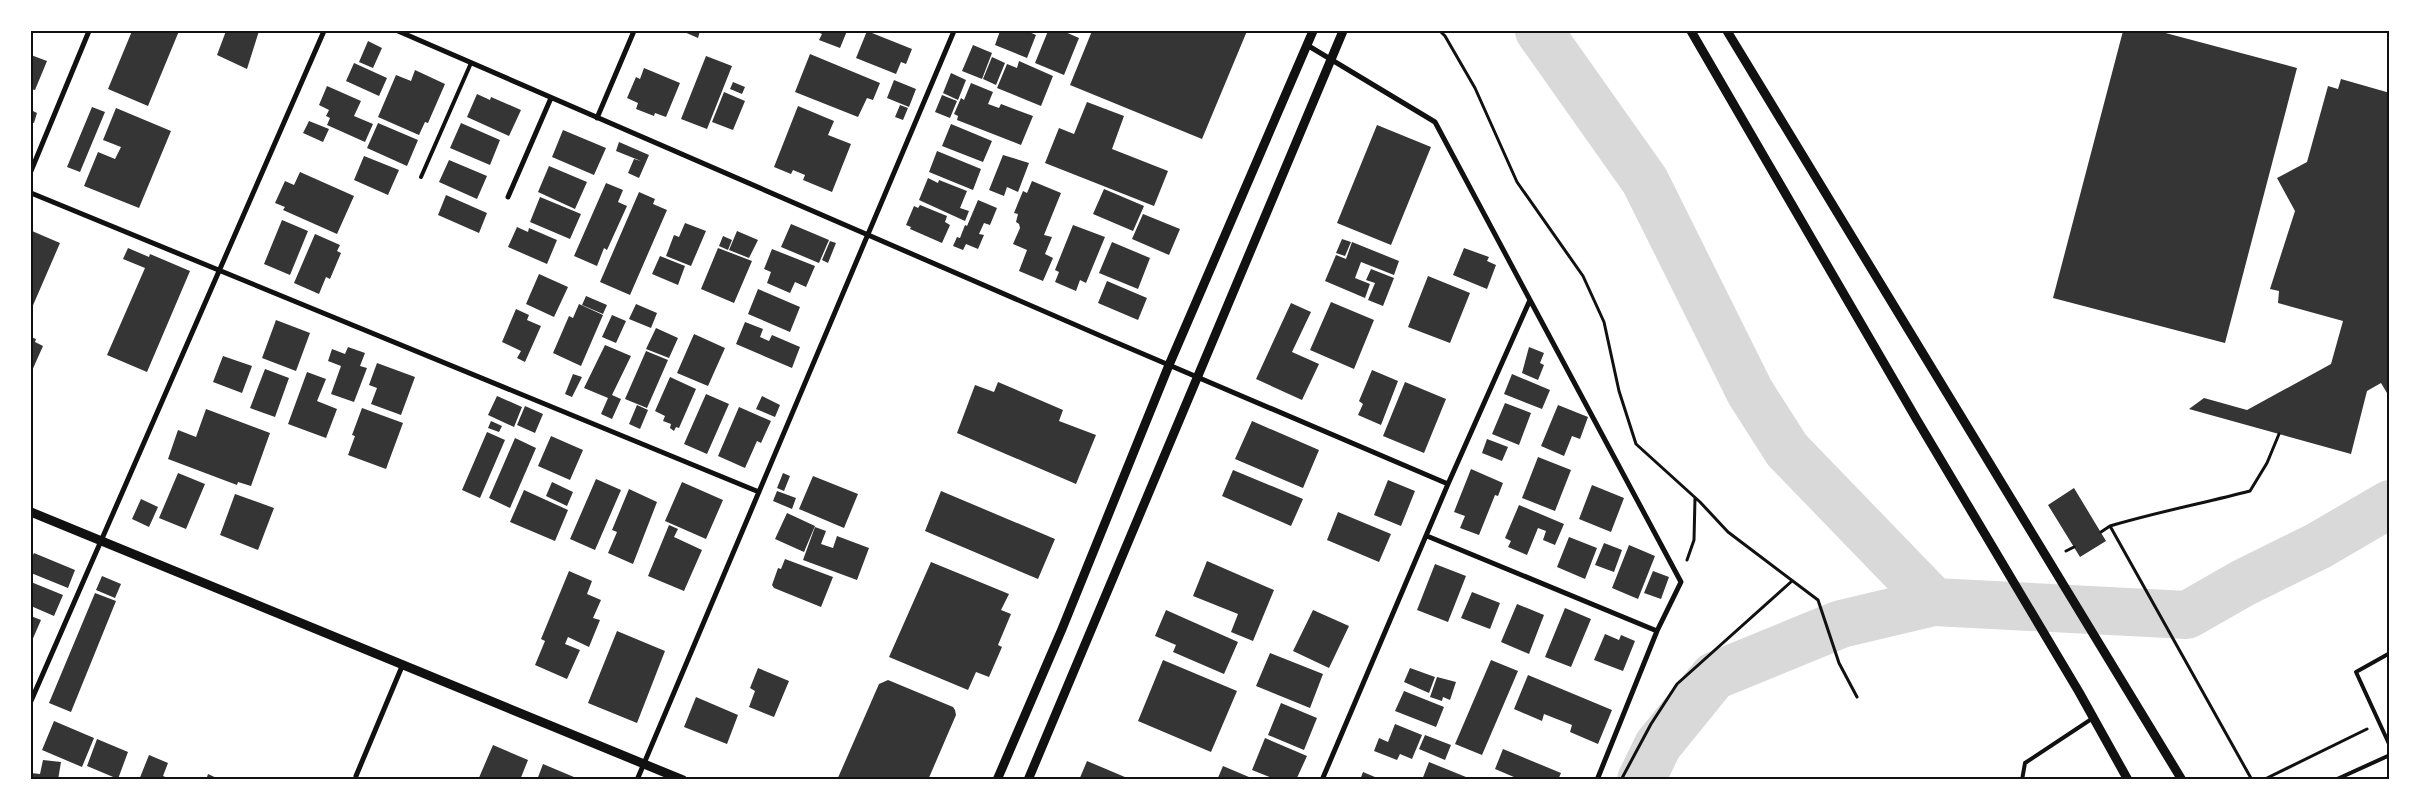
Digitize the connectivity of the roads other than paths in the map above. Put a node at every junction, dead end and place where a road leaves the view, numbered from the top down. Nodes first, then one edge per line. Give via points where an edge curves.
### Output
1 (89, 31) edge
2 (324, 31) edge
3 (398, 31) edge
4 (634, 31) edge
5 (954, 31) edge
6 (1312, 31) edge
7 (1343, 31) edge
8 (1691, 31) edge
9 (1727, 31) edge
10 (1307, 45) junction
11 (1330, 60) junction
12 (470, 63) junction
13 (552, 98) junction
14 (598, 118) junction
15 (31, 171) edge
16 (421, 177) dead end
17 (31, 192) edge
18 (508, 197) dead end
19 (868, 235) junction
20 (220, 270) junction
21 (1530, 300) junction
22 (1169, 366) junction
23 (1197, 378) junction
24 (1448, 484) junction
25 (759, 492) junction
26 (31, 512) edge
27 (1427, 536) junction
28 (101, 541) junction
29 (1657, 631) junction
30 (2390, 653) edge
31 (403, 664) junction
32 (31, 701) edge
33 (2094, 718) junction
34 (2390, 746) edge
35 (2390, 755) edge
36 (644, 762) junction
37 (356, 776) dead end
38 (636, 780) edge
39 (683, 780) edge
40 (997, 780) edge
41 (1028, 780) edge
42 (1322, 780) edge
43 (1597, 780) edge
44 (2022, 780) edge
45 (2128, 780) edge
46 (2182, 780) edge
47 (2335, 780) edge

1 - 15 street
2 - 20 street
3 - 12 street
4 - 14 street
5 - 19 street
6 - 10 street
7 - 11 street
8 - 33 street
9 - 46 street
10 - 11 street
10 - 22 street
11 - 21 street via 1435,122
11 - 23 street
12 - 13 street
12 - 16 lane
13 - 14 street
13 - 18 street
14 - 19 street
17 - 20 street
19 - 22 street
19 - 25 street
20 - 25 street
20 - 28 street
21 - 24 street
21 - 29 street via 1681,582
22 - 23 street
22 - 40 street
23 - 24 street
23 - 41 street
24 - 27 street
25 - 36 street
26 - 28 street
27 - 29 street
27 - 42 street
28 - 31 street
28 - 32 street
29 - 43 street
30 - 34 lane via 2356,672
31 - 36 street
31 - 37 street
33 - 44 lane via 2026,764
33 - 45 street
35 - 47 lane
36 - 38 street
36 - 39 street

